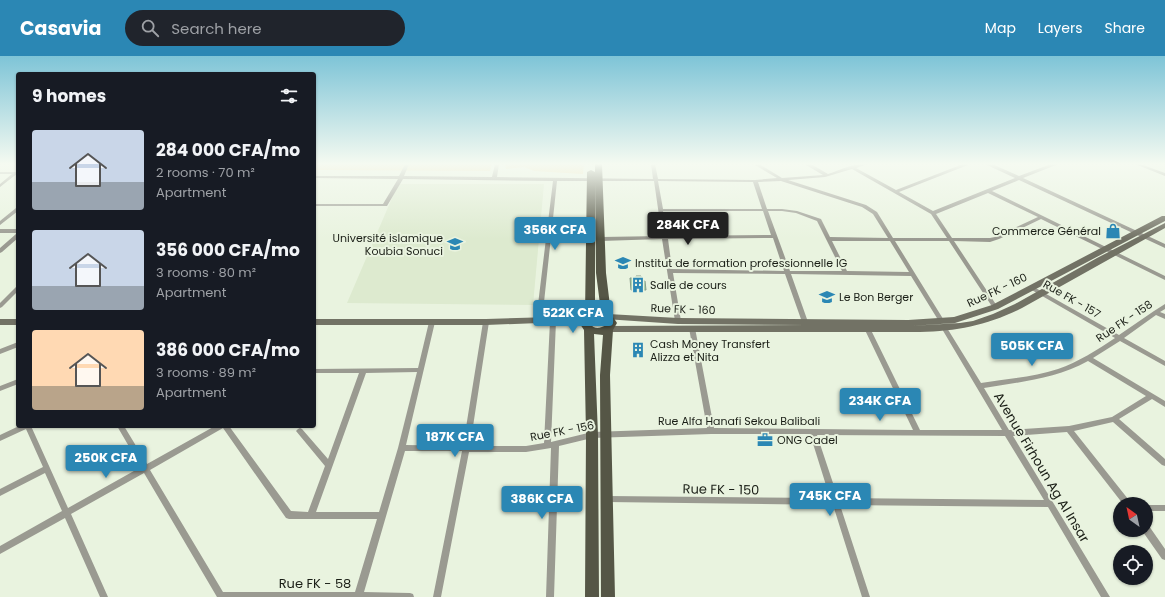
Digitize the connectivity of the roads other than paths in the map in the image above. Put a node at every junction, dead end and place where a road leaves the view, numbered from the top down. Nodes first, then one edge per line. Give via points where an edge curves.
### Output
1 (394, 189) edge
2 (554, 189) edge
3 (595, 189) edge
4 (596, 189) edge
5 (657, 189) edge
6 (758, 189) edge
7 (811, 189) edge
8 (890, 189) edge
9 (902, 189) edge
10 (992, 189) edge
11 (1043, 189) edge
12 (988, 191) junction
13 (895, 192) junction
14 (316, 205) edge
15 (16, 210) edge
16 (660, 210) junction
17 (765, 210) junction
18 (933, 213) junction
19 (1042, 217) junction
20 (1165, 218) edge
21 (0, 224) edge
22 (1165, 225) edge
23 (0, 231) edge
24 (16, 231) edge
25 (1140, 234) junction
26 (775, 236) junction
27 (16, 237) edge
28 (665, 238) junction
29 (601, 239) junction
30 (828, 240) junction
31 (891, 240) junction
32 (951, 241) junction
33 (1165, 246) edge
34 (0, 251) edge
35 (1110, 251) junction
36 (670, 271) junction
37 (788, 273) junction
38 (845, 273) junction
39 (913, 274) junction
40 (1165, 278) edge
41 (1032, 288) junction
42 (16, 290) edge
43 (1041, 293) junction
44 (0, 306) edge
45 (1165, 306) edge
46 (995, 307) junction
47 (1156, 312) junction
48 (607, 317) junction
49 (1165, 317) edge
50 (539, 321) junction
51 (553, 321) junction
52 (678, 321) junction
53 (0, 322) edge
54 (16, 322) edge
55 (316, 322) edge
56 (432, 322) junction
57 (486, 322) junction
58 (805, 322) junction
59 (588, 323) junction
60 (957, 323) junction
61 (943, 325) junction
62 (692, 328) junction
63 (867, 328) junction
64 (609, 329) junction
65 (1118, 337) junction
66 (16, 345) edge
67 (0, 352) edge
68 (1088, 358) junction
69 (1165, 364) edge
70 (421, 370) junction
71 (363, 371) junction
72 (316, 372) edge
73 (16, 381) edge
74 (980, 386) junction
75 (0, 388) edge
76 (1152, 396) junction
77 (1165, 404) edge
78 (1114, 419) junction
79 (22, 428) edge
80 (28, 428) edge
81 (121, 428) edge
82 (217, 428) edge
83 (226, 428) edge
84 (1069, 429) junction
85 (300, 431) dead end
86 (711, 431) junction
87 (813, 432) junction
88 (918, 432) junction
89 (1008, 433) junction
90 (592, 434) junction
91 (606, 434) junction
92 (0, 438) edge
93 (551, 445) junction
94 (402, 448) junction
95 (466, 450) junction
96 (1165, 463) edge
97 (329, 466) junction
98 (145, 468) junction
99 (46, 469) junction
100 (0, 493) edge
101 (1122, 497) edge
102 (607, 499) junction
103 (836, 502) junction
104 (1050, 504) junction
105 (1153, 508) edge
106 (1165, 508) edge
107 (66, 513) junction
108 (311, 515) junction
109 (382, 516) junction
110 (1152, 537) edge
111 (0, 550) edge
112 (1165, 556) edge
113 (220, 596) edge
114 (104, 597) edge
115 (358, 597) edge
116 (410, 597) edge
117 (438, 597) edge
118 (550, 597) edge
119 (592, 597) edge
120 (608, 597) edge
121 (866, 597) edge
122 (1106, 597) edge

1 - 14 street via 384,205
2 - 50 street
3 - 59 main road
4 - 29 main road
5 - 16 street
6 - 17 street
7 - 31 street, Avenue Firhoun Ag Al Insar via 870,209
8 - 13 street
9 - 13 street
10 - 12 street
11 - 25 street
12 - 18 street
12 - 19 street
13 - 18 street
15 - 21 street
16 - 17 street
16 - 28 street
17 - 26 street
17 - 30 street via 794,210 813,217 819,220
18 - 32 street
19 - 32 street via 994,239
19 - 35 street
20 - 25 main road, Rue FK - 160
22 - 25 main road, Rue FK - 160
23 - 24 street
25 - 33 street
25 - 35 main road, Rue FK - 160
26 - 28 street
26 - 37 street
27 - 34 street
28 - 29 street
28 - 36 street
29 - 48 main road via 601,273
30 - 31 street
30 - 38 street
31 - 32 street
31 - 39 street, Avenue Firhoun Ag Al Insar
32 - 46 street
35 - 40 street
35 - 41 main road, Rue FK - 160
35 - 43 main road, Rue FK - 160
36 - 37 street
36 - 52 street
37 - 38 street
37 - 58 street
38 - 39 street
39 - 61 street, Avenue Firhoun Ag Al Insar
41 - 43 street, Rue FK - 157
41 - 46 main road, Rue FK - 160
42 - 44 street
43 - 60 main road, Rue FK - 160 via 1004,313
43 - 65 street, Rue FK - 157
45 - 47 street, Rue FK - 158
46 - 60 main road, Rue FK - 160
47 - 49 street
47 - 65 street, Rue FK - 158
48 - 52 main road, Rue FK - 160
48 - 59 main road via 600,314
48 - 64 main road via 612,323
50 - 51 main road
50 - 57 main road
51 - 59 main road
51 - 93 street
52 - 58 main road, Rue FK - 160
53 - 54 main road
55 - 56 main road
56 - 57 main road
56 - 70 street
57 - 95 street
58 - 61 main road, Rue FK - 160
59 - 64 main road via 596,332
59 - 90 main road
60 - 61 main road, Rue FK - 160
61 - 63 main road, Rue FK - 160
61 - 74 street, Avenue Firhoun Ag Al Insar
62 - 63 main road, Rue FK - 160
62 - 64 main road, Rue FK - 160
62 - 86 street
63 - 88 street
64 - 91 main road via 605,369
65 - 68 street, Rue FK - 158
65 - 69 street, Rue FK - 157
66 - 67 street
68 - 74 street, Rue FK - 158 via 1047,374
68 - 76 street
70 - 71 street
70 - 94 street
71 - 72 street
71 - 97 street
73 - 75 street
74 - 89 street, Avenue Firhoun Ag Al Insar
76 - 77 street
76 - 78 street, Rue Alfa Hanafi Sekou Balibali
78 - 84 street, Rue Alfa Hanafi Sekou Balibali
78 - 96 street
79 - 92 street
80 - 99 street
81 - 98 street
82 - 98 street
83 - 108 street via 288,515
84 - 89 street, Rue Alfa Hanafi Sekou Balibali
84 - 101 street
85 - 97 street
86 - 87 street, Rue Alfa Hanafi Sekou Balibali
86 - 91 street, Rue Alfa Hanafi Sekou Balibali
87 - 88 street, Rue Alfa Hanafi Sekou Balibali
87 - 103 street
88 - 89 street, Rue Alfa Hanafi Sekou Balibali
89 - 104 street, Avenue Firhoun Ag Al Insar
90 - 91 street, Rue FK - 156
90 - 93 street, Rue FK - 156
90 - 119 main road
91 - 102 main road
93 - 95 street, Rue FK - 156 via 526,449
93 - 118 street
94 - 95 street, Rue FK - 156
94 - 109 street
95 - 117 street
97 - 108 street
98 - 107 street
98 - 113 street
99 - 100 street
99 - 107 street
102 - 103 street, Rue FK - 150
102 - 120 main road
103 - 104 street, Rue FK - 150
103 - 121 street
104 - 122 street, Avenue Firhoun Ag Al Insar
105 - 106 street
107 - 111 street
107 - 114 street
108 - 109 street
109 - 115 street
110 - 112 street
113 - 115 street, Rue FK - 58
115 - 116 street, Rue FK - 58

